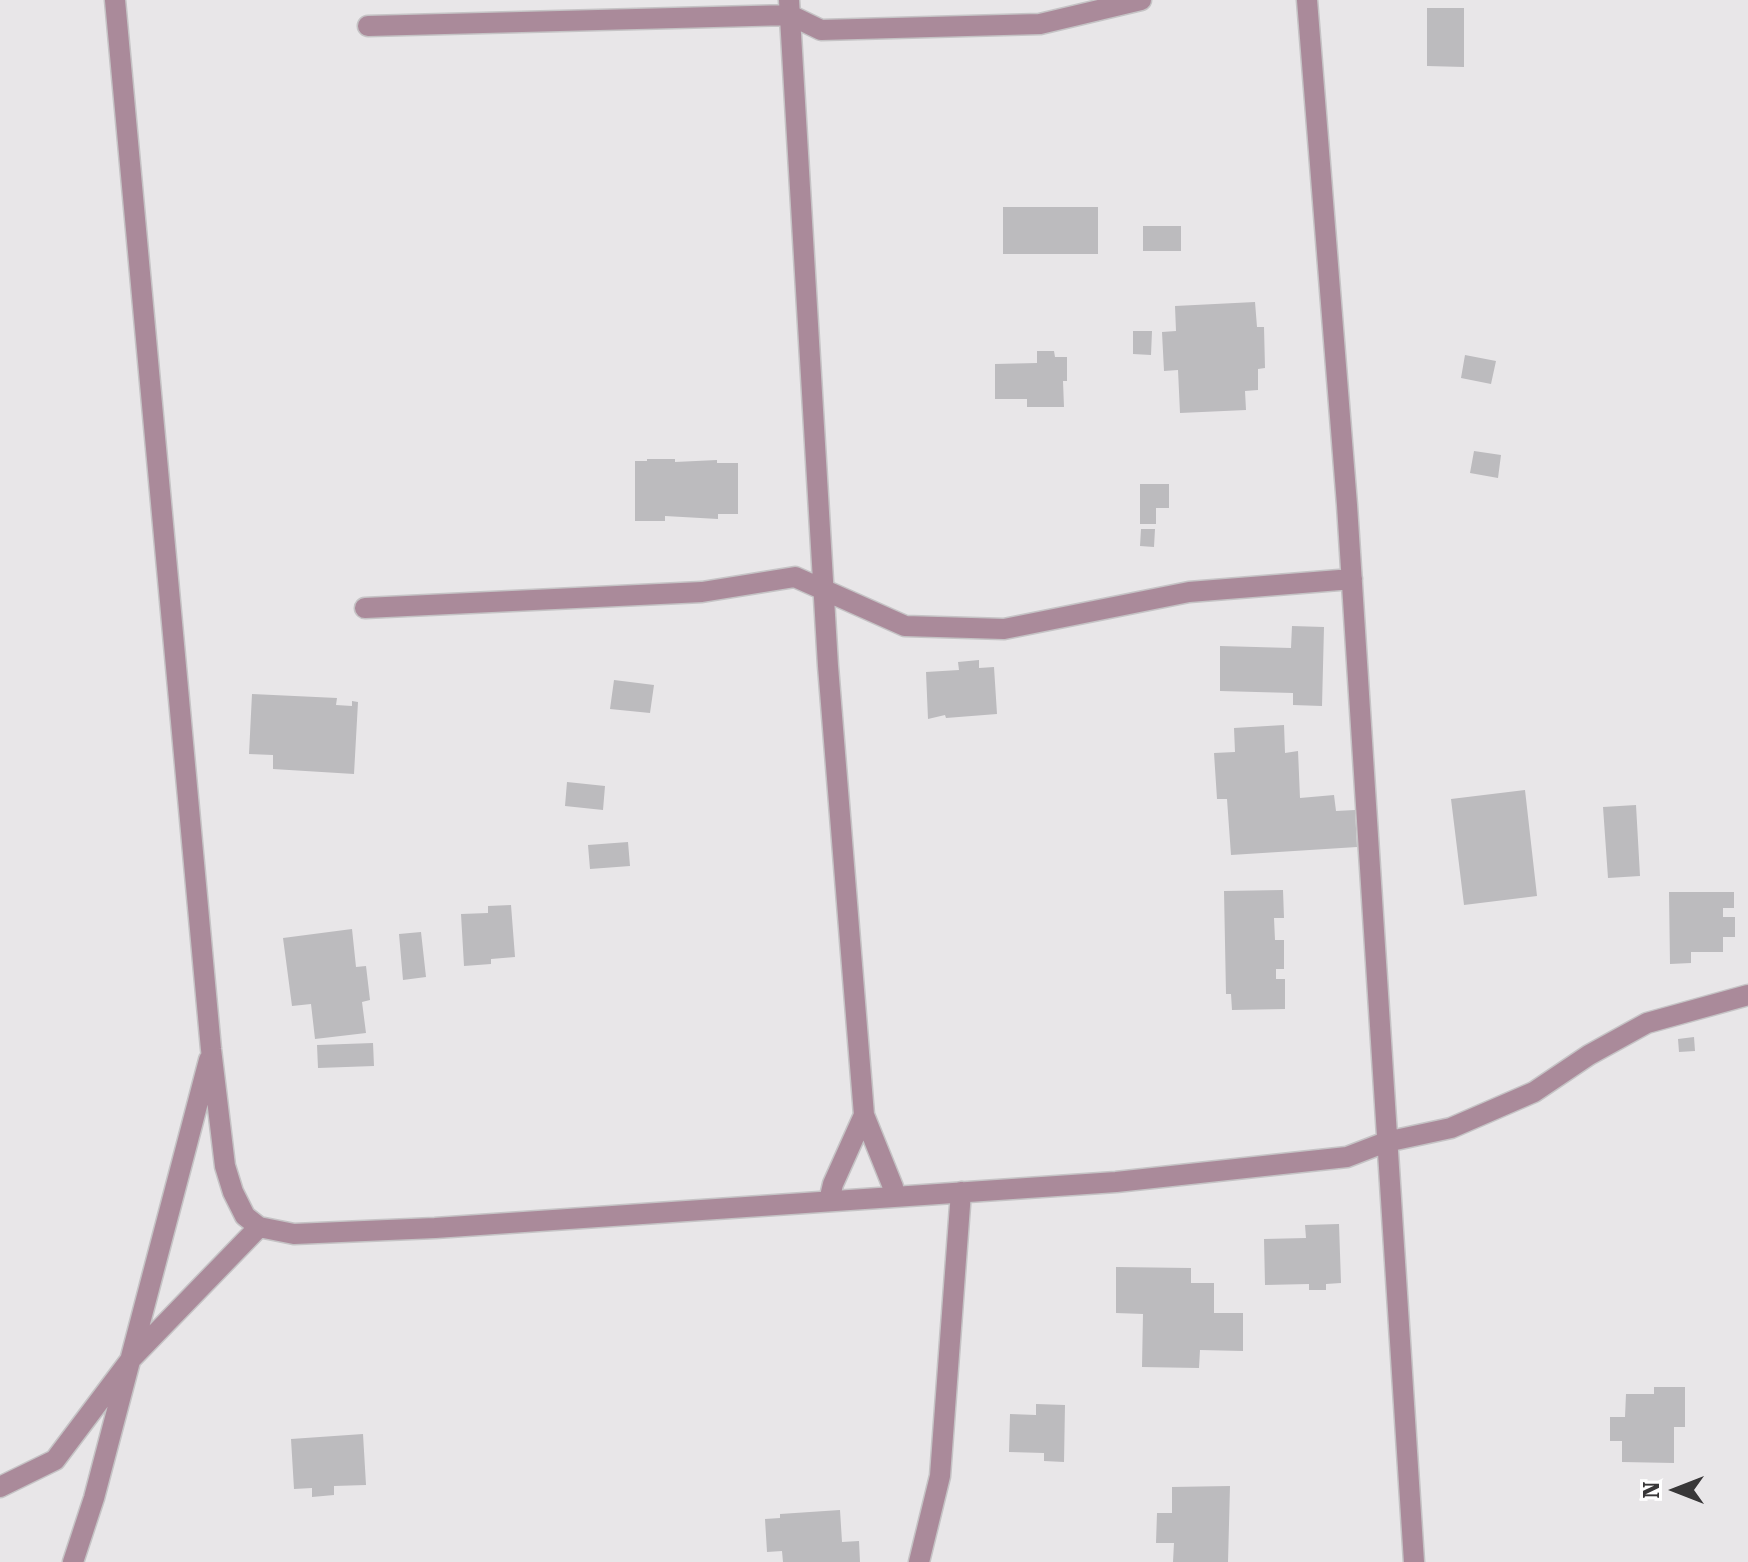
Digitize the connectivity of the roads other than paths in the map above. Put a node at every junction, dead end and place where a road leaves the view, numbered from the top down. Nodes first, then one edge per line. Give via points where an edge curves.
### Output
1 (115, 0) edge
2 (1141, 0) edge
3 (1307, 0) edge
4 (789, 7) edge
5 (368, 26) dead end
6 (1352, 579) junction
7 (823, 588) junction
8 (365, 608) dead end
9 (1748, 995) edge
10 (211, 1049) junction
11 (864, 1115) junction
12 (1386, 1142) junction
13 (961, 1192) junction
14 (893, 1197) junction
15 (829, 1201) junction
16 (259, 1227) junction
17 (131, 1359) junction
18 (0, 1487) edge
19 (73, 1562) edge
20 (919, 1562) edge
21 (1414, 1562) edge

1 - 10 street
2 - 4 street via 1040,24 821,30
3 - 6 street
4 - 5 street
4 - 7 street
6 - 7 street via 1189,592 1004,629 905,626
6 - 12 street
7 - 8 street via 795,577 702,592
7 - 11 street
9 - 12 street via 1647,1023 1534,1092 1451,1128
10 - 16 street via 225,1166 245,1216
10 - 17 street
11 - 14 street
11 - 15 street
12 - 13 street via 1347,1157 1116,1182
12 - 21 street
13 - 14 street
13 - 20 street via 940,1476
14 - 15 street
15 - 16 street via 435,1228 294,1234
16 - 17 street
17 - 18 street via 55,1460
17 - 19 street

